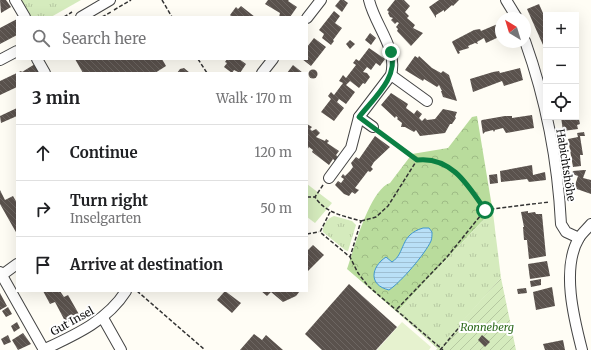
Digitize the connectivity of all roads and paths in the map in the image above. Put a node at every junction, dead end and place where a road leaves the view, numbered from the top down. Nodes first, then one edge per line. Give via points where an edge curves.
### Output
1 (15, 0) edge
2 (110, 0) edge
3 (130, 0) edge
4 (162, 0) edge
5 (321, 0) edge
6 (369, 0) edge
7 (506, 0) edge
8 (513, 12) edge
9 (24, 16) edge
10 (83, 16) edge
11 (104, 16) edge
12 (171, 16) edge
13 (308, 17) edge
14 (527, 48) edge
15 (16, 52) edge
16 (0, 60) edge
17 (37, 60) edge
18 (199, 60) edge
19 (272, 60) edge
20 (44, 72) edge
21 (206, 72) edge
22 (263, 72) edge
23 (391, 75) junction
24 (427, 101) dead end
25 (359, 117) junction
26 (373, 127) joint
27 (417, 160) junction
28 (329, 178) joint
29 (308, 197) edge
30 (314, 197) junction
31 (560, 201) junction
32 (485, 210) junction
33 (330, 212) junction
34 (361, 221) junction
35 (591, 224) edge
36 (320, 232) junction
37 (308, 234) edge
38 (579, 238) junction
39 (350, 257) junction
40 (16, 265) edge
41 (1, 273) edge
42 (125, 292) edge
43 (138, 292) edge
44 (397, 309) junction
45 (103, 318) junction
46 (462, 324) dead end
47 (441, 349) edge
48 (43, 350) edge
49 (121, 350) edge
50 (204, 350) edge
51 (582, 350) edge

1 - 9 street
2 - 10 street
3 - 11 path
4 - 12 path
5 - 13 street
6 - 23 street via 393,57
7 - 8 street
14 - 31 street, Habichtshöhe via 536,72 554,154
15 - 16 street
17 - 20 street
18 - 21 path
19 - 22 street
23 - 24 street
23 - 25 street
25 - 26 street
25 - 28 street via 351,148
26 - 27 path
27 - 32 path via 430,158 445,163 463,181
27 - 34 path via 388,206 376,217
28 - 30 path
29 - 30 path
30 - 33 path
31 - 32 path
31 - 38 street, Habichtshöhe via 561,224 566,232
32 - 44 path via 447,257
33 - 34 path
33 - 36 path
34 - 39 path
35 - 38 street
36 - 37 path
36 - 39 path
38 - 51 street via 573,255 570,286 573,316
39 - 44 path via 362,279
40 - 41 street
41 - 48 street
42 - 45 street, Gut Insel via 117,306
43 - 50 path
44 - 47 path
45 - 48 street, Gut Insel
45 - 49 street
46 - 47 path

